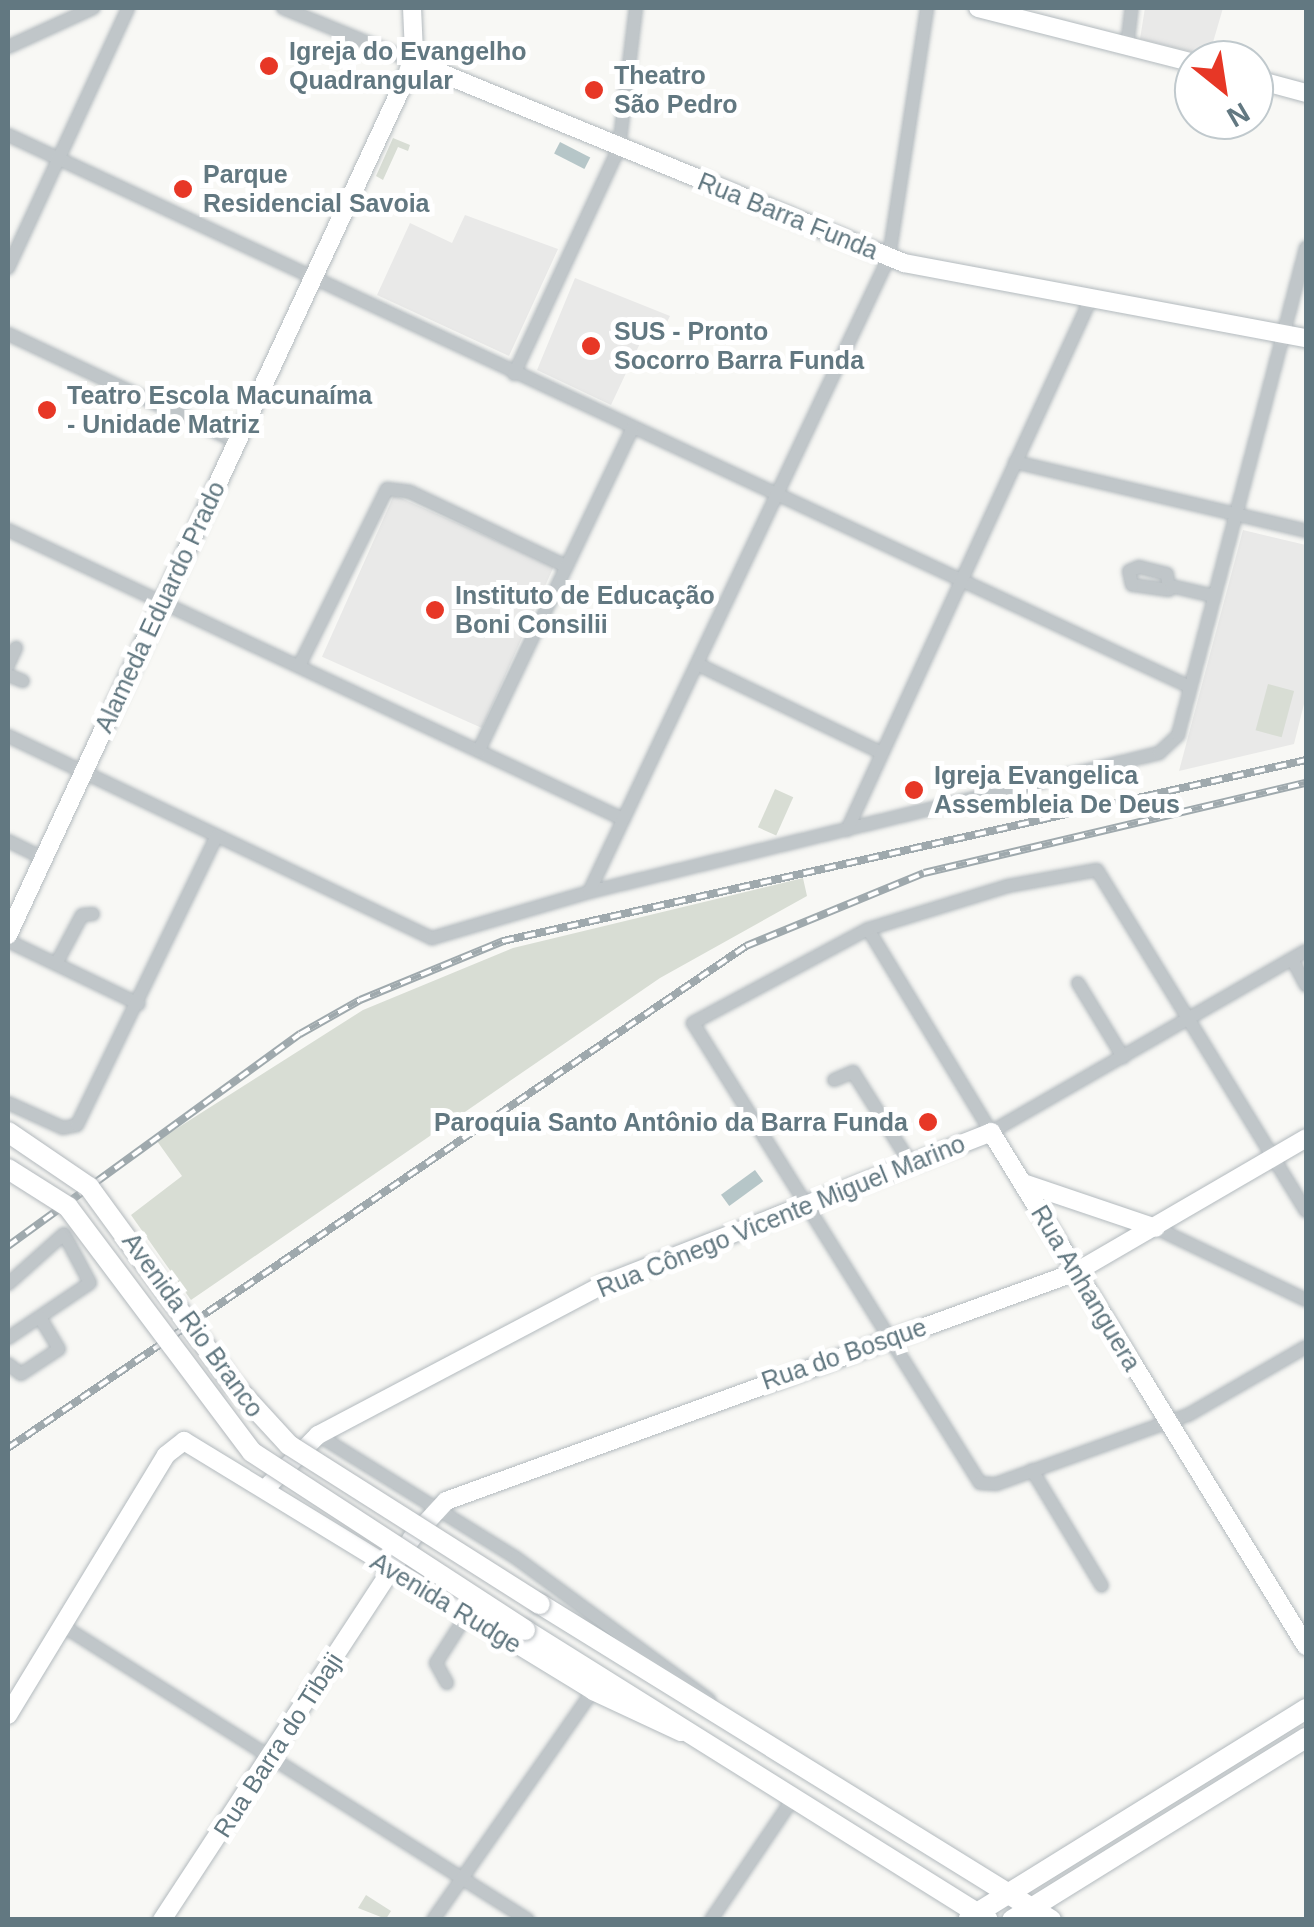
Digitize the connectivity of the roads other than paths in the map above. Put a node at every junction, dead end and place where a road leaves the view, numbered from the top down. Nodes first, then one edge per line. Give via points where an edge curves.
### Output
1 (93, 8) edge
2 (128, 8) edge
3 (412, 8) edge
4 (636, 8) edge
5 (927, 8) edge
6 (978, 8) edge
7 (1132, 8) edge
8 (289, 9) edge
9 (314, 12) edge
10 (8, 46) edge
11 (1126, 46) junction
12 (1174, 59) edge
13 (412, 61) junction
14 (1274, 84) edge
15 (1306, 93) edge
16 (8, 135) edge
17 (619, 148) junction
18 (59, 160) junction
19 (1306, 248) edge
20 (889, 257) junction
21 (8, 268) edge
22 (313, 280) junction
23 (1092, 296) junction
24 (1284, 332) junction
25 (8, 334) edge
26 (1306, 338) edge
27 (514, 374) junction
28 (632, 429) junction
29 (237, 442) junction
30 (1015, 462) junction
31 (778, 499) junction
32 (1236, 514) junction
33 (8, 530) edge
34 (1306, 532) edge
35 (566, 566) junction
36 (960, 580) junction
37 (1171, 586) dead end
38 (1214, 596) junction
39 (163, 602) junction
40 (16, 648) dead end
41 (698, 664) junction
42 (8, 665) edge
43 (299, 666) junction
44 (8, 674) edge
45 (23, 681) dead end
46 (1190, 688) junction
47 (8, 736) edge
48 (479, 750) junction
49 (882, 753) junction
50 (84, 772) junction
51 (623, 819) junction
52 (847, 830) junction
53 (218, 836) junction
54 (8, 840) edge
55 (43, 858) junction
56 (588, 892) junction
57 (94, 914) dead end
58 (868, 929) junction
59 (8, 938) edge
60 (1306, 951) edge
61 (1292, 960) junction
62 (56, 964) junction
63 (1078, 983) dead end
64 (1306, 985) edge
65 (139, 1004) junction
66 (1188, 1020) junction
67 (1124, 1057) junction
68 (834, 1080) dead end
69 (8, 1102) edge
70 (8, 1132) edge
71 (991, 1132) junction
72 (1306, 1138) edge
73 (1273, 1158) junction
74 (912, 1164) junction
75 (8, 1169) edge
76 (1023, 1183) junction
77 (805, 1204) junction
78 (1306, 1211) edge
79 (1121, 1214) junction
80 (1156, 1228) junction
81 (1122, 1248) junction
82 (1076, 1272) junction
83 (8, 1284) edge
84 (1306, 1300) edge
85 (40, 1317) junction
86 (8, 1338) edge
87 (889, 1338) junction
88 (1306, 1346) edge
89 (8, 1364) edge
90 (1168, 1422) junction
91 (318, 1435) junction
92 (1032, 1470) junction
93 (265, 1489) junction
94 (436, 1508) junction
95 (392, 1570) junction
96 (1102, 1586) dead end
97 (540, 1604) joint
98 (466, 1616) junction
99 (62, 1626) junction
100 (524, 1630) joint
101 (1306, 1646) edge
102 (447, 1683) dead end
103 (593, 1691) junction
104 (1306, 1710) edge
105 (8, 1715) edge
106 (724, 1715) junction
107 (686, 1733) junction
108 (1306, 1738) edge
109 (270, 1758) junction
110 (792, 1800) junction
111 (462, 1878) junction
112 (1008, 1893) junction
113 (1031, 1907) junction
114 (977, 1917) edge
115 (162, 1920) edge
116 (433, 1920) edge
117 (528, 1920) edge
118 (711, 1920) edge
119 (1012, 1920) edge
120 (1051, 1920) edge

1 - 10 street
2 - 18 street
3 - 13 street
4 - 17 street
5 - 20 street
6 - 11 street
7 - 11 street
8 - 9 street, Rua Barra Funda
9 - 13 street, Rua Barra Funda
11 - 12 street
13 - 17 street, Rua Barra Funda
13 - 22 street, Alameda Eduardo Prado
14 - 15 street
16 - 18 street
17 - 20 street, Rua Barra Funda
17 - 27 street
18 - 21 street
18 - 22 street
19 - 24 street
20 - 23 street, Rua Barra Funda
20 - 31 street
22 - 27 street
22 - 29 street, Alameda Eduardo Prado
23 - 24 street, Rua Barra Funda
23 - 30 street
24 - 26 street, Rua Barra Funda
24 - 32 street
25 - 29 street
27 - 28 street
28 - 31 street
28 - 35 street
29 - 39 street, Alameda Eduardo Prado
30 - 32 street
30 - 36 street
31 - 36 street
31 - 41 street
32 - 34 street
32 - 38 street
33 - 39 street
35 - 43 street via 410,492 387,489
35 - 48 street
36 - 46 street
36 - 49 street
37 - 38 street
38 - 46 street
39 - 43 street
39 - 50 street, Alameda Eduardo Prado
40 - 42 street
41 - 49 street
41 - 51 street
43 - 48 street
44 - 45 street
46 - 52 street via 1173,745
47 - 50 street
48 - 51 street
49 - 52 street
50 - 53 street
50 - 55 street, Alameda Eduardo Prado
51 - 56 street
52 - 56 street
53 - 56 street via 432,938
53 - 65 street
54 - 55 street
55 - 59 street, Alameda Eduardo Prado
57 - 62 street via 81,916
58 - 66 street via 1091,870 1108,881
58 - 71 street, Rua Anhanguera
58 - 77 street via 693,1022
59 - 62 street
60 - 61 street, Rua Cônego Vicente Miguel Marino
61 - 64 street
61 - 66 street, Rua Cônego Vicente Miguel Marino
62 - 65 street
63 - 67 street
65 - 69 street via 74,1128
66 - 67 street, Rua Cônego Vicente Miguel Marino
66 - 73 street
67 - 71 street, Rua Cônego Vicente Miguel Marino
68 - 74 street via 852,1072
70 - 97 main road, Avenida Rio Branco, bridge via 89,1188 232,1384 289,1445
71 - 74 street, Rua Cônego Vicente Miguel Marino
71 - 76 street, Rua Anhanguera
72 - 73 street, Rua do Bosque
73 - 78 street
73 - 80 street, Rua do Bosque
74 - 77 street, Rua Cônego Vicente Miguel Marino
75 - 100 main road, Avenida Rio Branco, bridge via 68,1207 252,1452
76 - 79 street
76 - 82 street, Rua Anhanguera
77 - 87 street
77 - 91 street, Rua Cônego Vicente Miguel Marino via 604,1284
79 - 80 street
79 - 81 street via 1132,1231
80 - 81 street, Rua do Bosque
80 - 84 street
81 - 82 street, Rua do Bosque
82 - 87 street, Rua do Bosque
82 - 90 street, Rua Anhanguera
83 - 85 street via 64,1234 90,1283
85 - 86 street
85 - 89 street via 59,1349 22,1374
87 - 92 street via 980,1483
87 - 94 street, Rua do Bosque via 464,1492
88 - 90 street
90 - 92 street
90 - 101 street, Rua Anhanguera
91 - 93 street, Rua Cônego Vicente Miguel Marino
91 - 94 street, Avenida Rudge
92 - 96 street
93 - 95 street, Avenida Rudge
93 - 99 street, Avenida Rudge via 184,1441 171,1448
94 - 95 street, Rua do Bosque
94 - 106 street, Avenida Rudge via 673,1668
95 - 98 street, Avenida Rudge
95 - 109 street, Rua Barra do Tibaji
97 - 106 main road, Avenida Rudge
98 - 102 street via 436,1664
98 - 103 street, Avenida Rudge
99 - 105 street
99 - 109 street
100 - 107 main road, Avenida Rudge
103 - 107 street, Avenida Rudge
103 - 111 street
104 - 112 main road
106 - 112 main road, Avenida Rudge
107 - 110 main road, Avenida Rudge
108 - 113 main road
109 - 111 street
109 - 115 street, Rua Barra do Tibaji
110 - 114 main road, Avenida Rudge
110 - 118 street
111 - 116 street
111 - 117 street
112 - 113 main road, Avenida Rudge
112 - 114 main road
113 - 119 main road
113 - 120 main road, Avenida Rudge

